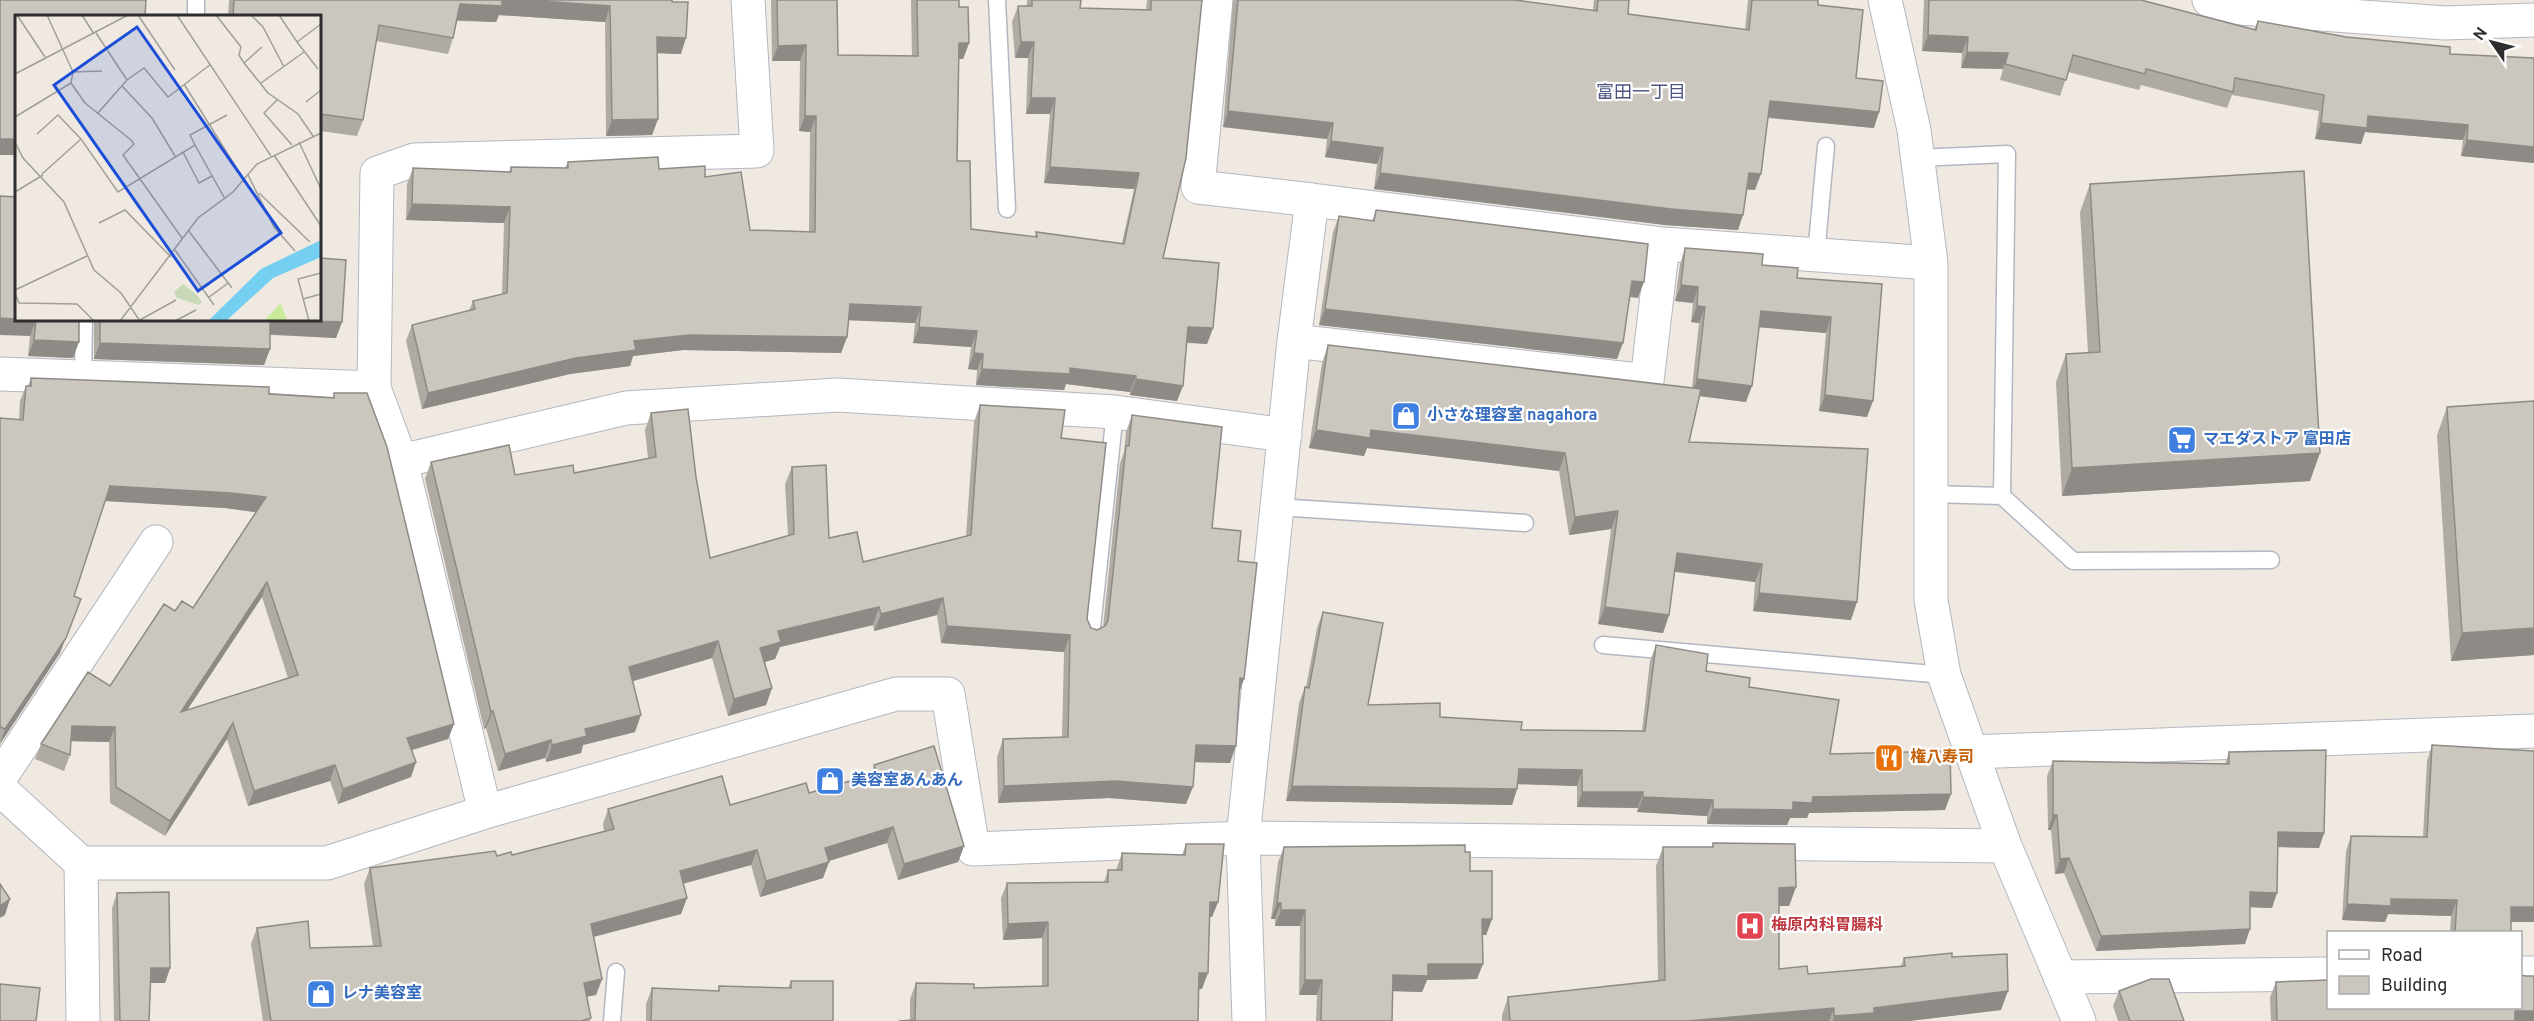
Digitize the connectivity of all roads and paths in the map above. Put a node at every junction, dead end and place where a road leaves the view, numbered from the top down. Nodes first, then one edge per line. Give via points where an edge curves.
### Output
1 (748, 0) edge
2 (997, 0) edge
3 (1216, 0) edge
4 (1885, 0) edge
5 (2209, 0) edge
6 (2534, 20) edge
7 (1826, 146) dead end
8 (1917, 158) junction
9 (1311, 200) junction
10 (1007, 209) dead end
11 (1663, 244) junction
12 (1816, 255) junction
13 (1931, 263) junction
14 (84, 321) edge
15 (1294, 341) junction
16 (0, 374) edge
17 (83, 378) junction
18 (374, 388) junction
19 (1114, 412) junction
20 (1285, 435) junction
21 (401, 461) junction
22 (1931, 495) junction
23 (2001, 496) junction
24 (1277, 507) junction
25 (1525, 523) dead end
26 (156, 542) dead end
27 (2271, 560) dead end
28 (1091, 637) edge
29 (1603, 645) dead end
30 (1944, 675) junction
31 (2534, 731) edge
32 (1970, 752) junction
33 (0, 778) edge
34 (0, 789) edge
35 (484, 812) junction
36 (1243, 838) junction
37 (2005, 846) junction
38 (81, 863) junction
39 (616, 972) dead end
40 (2327, 974) edge
41 (2060, 976) junction
42 (83, 1021) edge
43 (612, 1021) edge
44 (1249, 1021) edge
45 (2079, 1021) edge

1 - 18 street via 757,151 414,160 377,173
2 - 10 lane
3 - 9 street via 1198,187
4 - 8 street
5 - 6 street via 2240,8 2445,23
7 - 12 lane
8 - 13 street
8 - 23 lane via 2007,154
9 - 11 street
9 - 15 street
11 - 12 street
11 - 15 street via 1647,381
12 - 13 street
13 - 22 street
14 - 17 lane
15 - 20 street
16 - 17 street
17 - 18 street
18 - 21 street
19 - 20 street
19 - 21 street via 838,395 626,408
19 - 28 lane
20 - 24 street
21 - 35 street
22 - 23 lane
22 - 30 street via 1932,600
23 - 27 lane via 2073,561
24 - 25 lane
24 - 36 street
26 - 33 street
29 - 30 lane
30 - 32 street
31 - 32 street
32 - 37 street
34 - 38 street
35 - 36 street via 896,694 948,694 973,849
35 - 38 street via 327,863
36 - 37 street
36 - 44 street
37 - 41 street
38 - 42 street
39 - 43 lane
40 - 41 street
41 - 45 street

